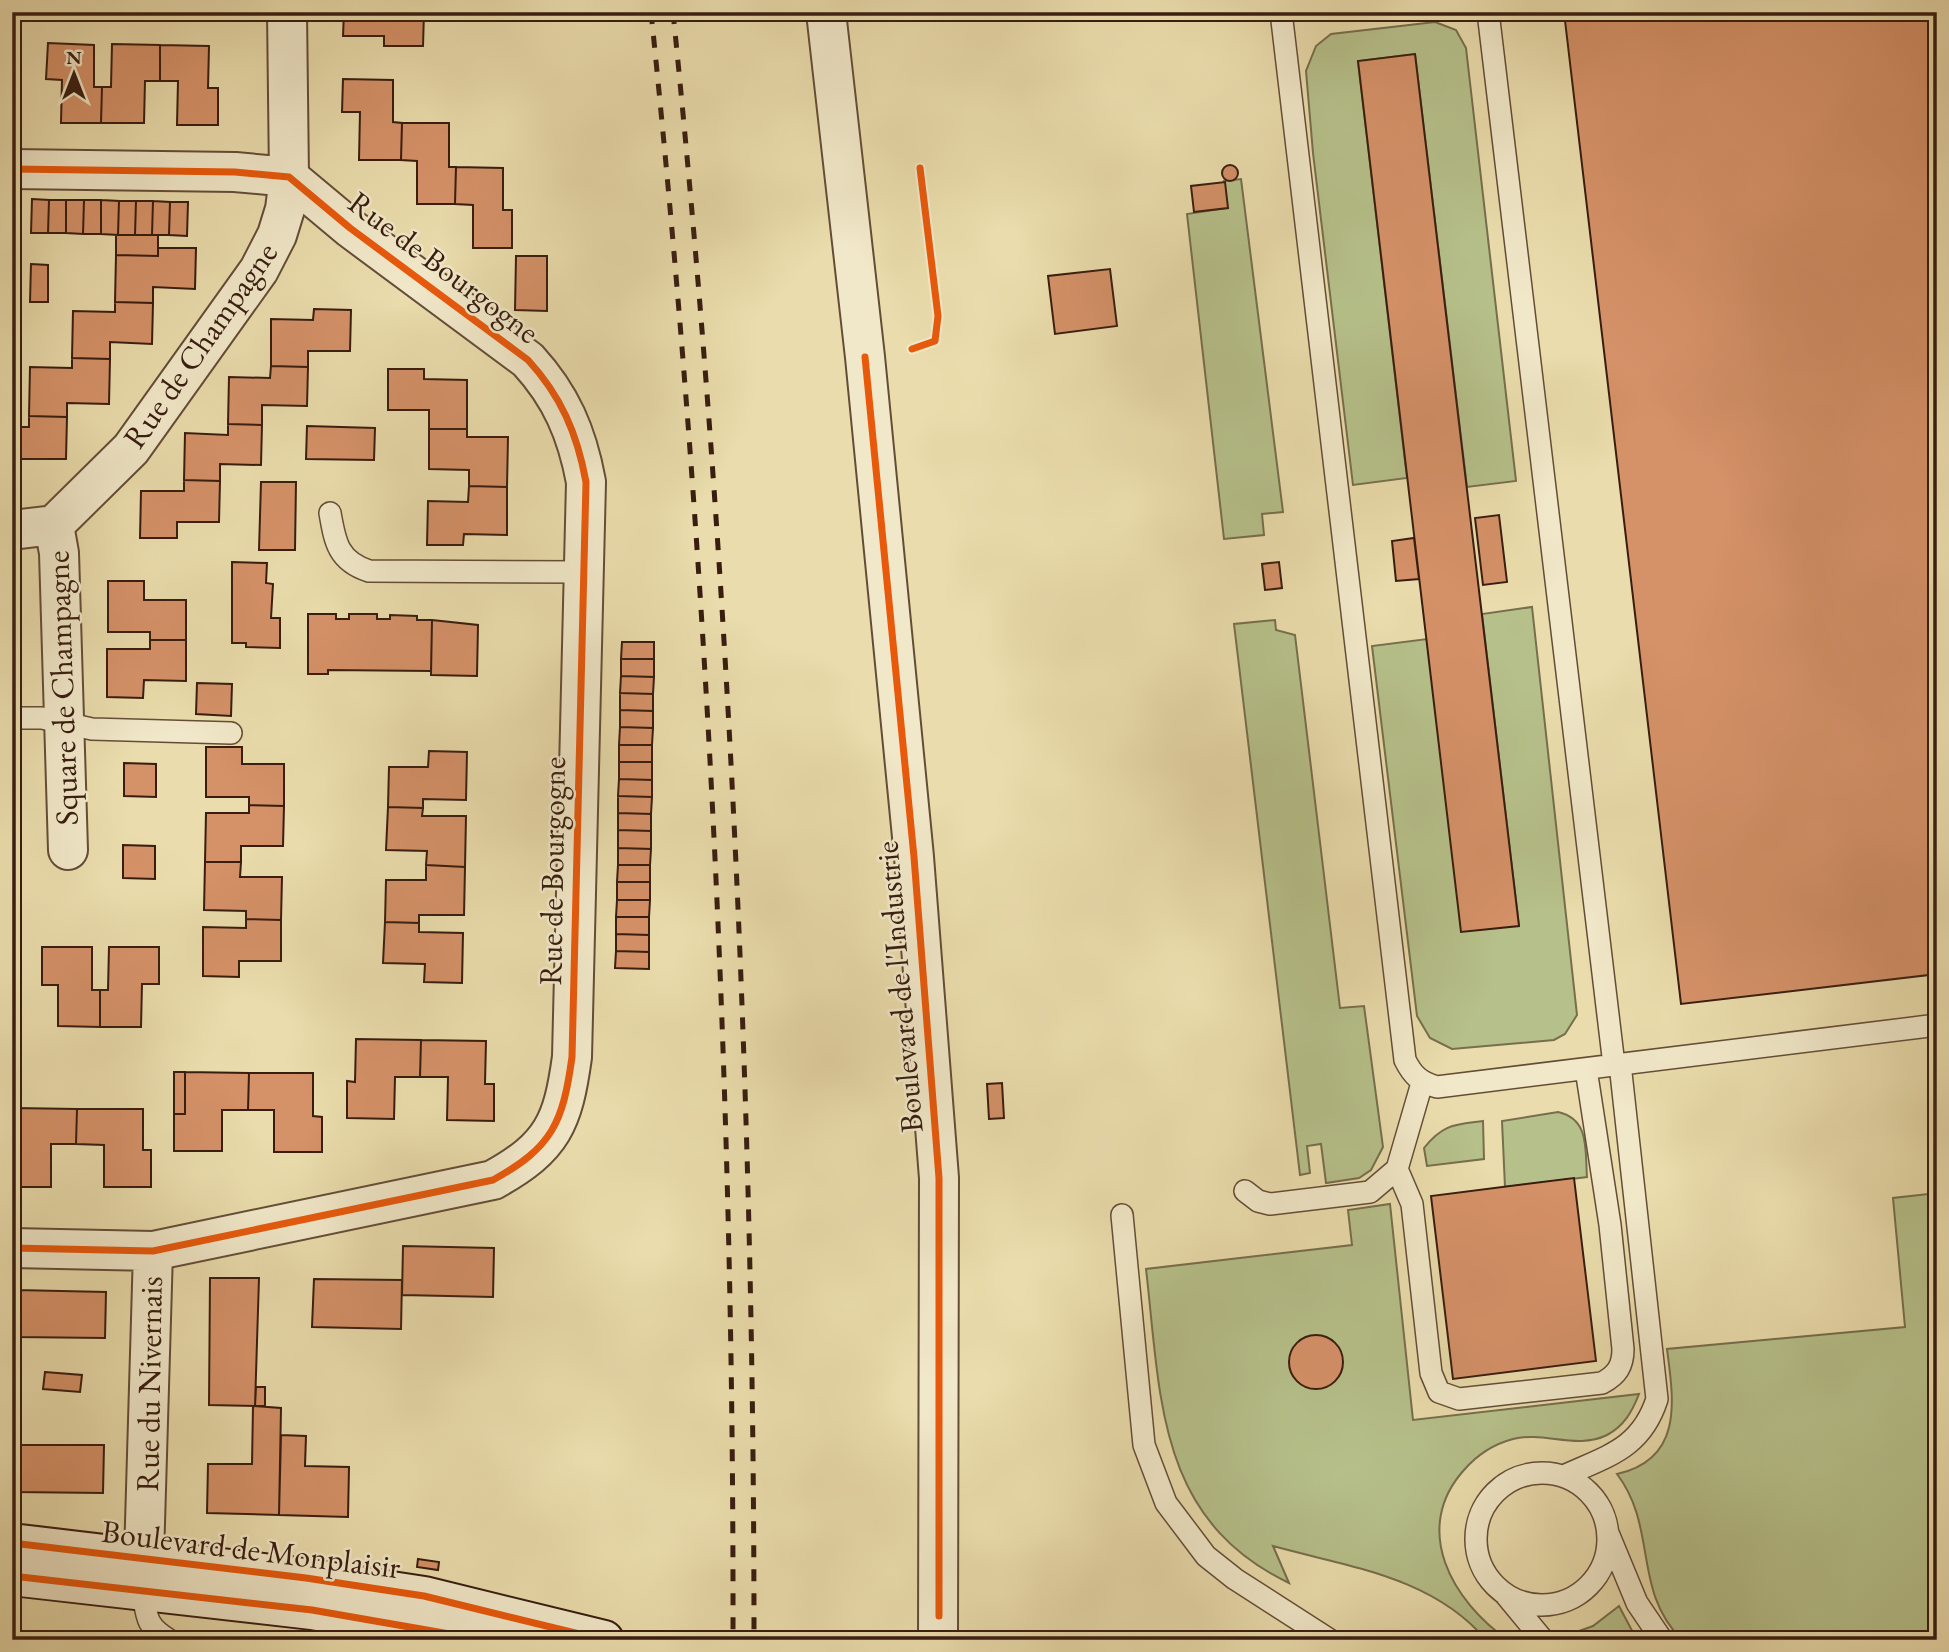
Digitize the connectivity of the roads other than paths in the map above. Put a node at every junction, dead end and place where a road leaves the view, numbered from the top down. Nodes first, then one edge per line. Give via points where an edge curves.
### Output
1 (287, 12) edge
2 (826, 12) edge
3 (1488, 12) edge
4 (1283, 13) edge
5 (12, 169) edge
6 (289, 177) junction
7 (330, 513) dead end
8 (54, 526) junction
9 (12, 530) edge
10 (583, 572) junction
11 (12, 718) edge
12 (64, 723) junction
13 (231, 733) dead end
14 (68, 850) dead end
15 (1937, 1026) edge
16 (1617, 1065) junction
17 (1586, 1069) junction
18 (1422, 1083) junction
19 (1397, 1169) junction
20 (1245, 1191) dead end
21 (1122, 1215) dead end
22 (12, 1248) edge
23 (153, 1251) junction
24 (1564, 1476) junction
25 (1607, 1530) junction
26 (12, 1543) edge
27 (12, 1576) edge
28 (143, 1576) junction
29 (1504, 1593) junction
30 (312, 1610) junction
31 (169, 1640) edge
32 (363, 1640) edge
33 (484, 1640) edge
34 (604, 1640) edge
35 (939, 1640) edge
36 (1329, 1640) edge
37 (1543, 1640) edge
38 (1662, 1640) edge

1 - 6 street, Rue de Champagne
2 - 35 street, Boulevard de l'Industrie via 913,843 939,1178
3 - 16 lane
4 - 18 lane via 1405,1060
5 - 6 street
6 - 8 street, Rue de Champagne via 277,235 258,270 131,449
6 - 10 street, Rue de Bourgogne via 528,360 544,377 569,418 580,449 586,482
7 - 10 lane via 338,551 357,567 369,570
8 - 9 street
8 - 12 street, Square de Champagne via 59,553
10 - 23 street, Rue de Bourgogne via 572,1057 565,1105 549,1138 520,1165 493,1180
11 - 12 lane
12 - 13 lane via 92,729
12 - 14 street, Square de Champagne
15 - 16 lane
16 - 17 lane
16 - 24 lane via 1657,1399 1634,1440
17 - 18 lane via 1437,1087
17 - 19 lane via 1611,1225 1623,1360 1612,1378 1602,1383 1459,1399 1439,1392 1431,1373 1412,1204
18 - 19 lane
19 - 20 lane via 1370,1192 1346,1196 1270,1205
21 - 36 lane via 1144,1445 1166,1503 1206,1556
22 - 23 street, Rue de Bourgogne
23 - 28 street, Rue du Nivernais
24 - 25 lane via 1593,1497
24 - 29 lane via 1521,1476 1487,1502 1476,1529 1477,1551 1485,1571
25 - 29 lane via 1603,1563 1595,1578 1569,1599 1536,1604
25 - 38 lane via 1637,1603
26 - 28 street, Boulevard de Monplaisir
27 - 28 street, Boulevard de Monplaisir
28 - 30 street, Boulevard de Monplaisir
28 - 31 lane via 147,1619 153,1631
28 - 34 street, Boulevard de Monplaisir via 306,1578 424,1596
29 - 37 lane
30 - 32 street, Boulevard de Monplaisir
30 - 33 street, Boulevard de Monplaisir

